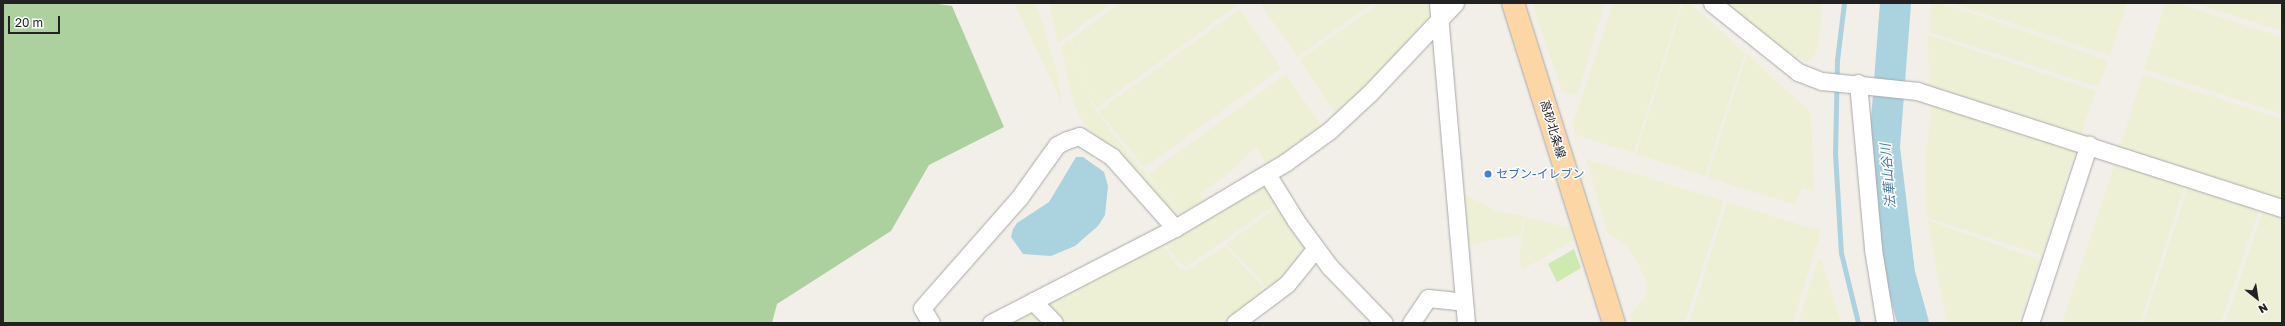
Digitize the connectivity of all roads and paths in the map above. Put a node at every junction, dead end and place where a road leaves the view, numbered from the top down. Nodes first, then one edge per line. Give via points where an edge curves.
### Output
1 (1455, 3) edge
2 (1513, 3) edge
3 (1712, 3) edge
4 (1438, 11) edge
5 (1851, 83) junction
6 (2089, 144) junction
7 (1267, 174) junction
8 (2282, 208) edge
9 (1175, 228) junction
10 (1316, 248) junction
11 (1033, 301) junction
12 (1464, 302) junction
13 (930, 323) edge
14 (991, 323) edge
15 (1054, 323) edge
16 (1234, 323) edge
17 (1384, 323) edge
18 (1410, 323) edge
19 (1466, 323) edge
20 (1614, 323) edge
21 (1885, 323) edge
22 (2030, 323) edge

1 - 4 street
2 - 20 main road, 高砂北条線
3 - 5 street via 1798,72 1822,81
4 - 7 street via 1370,93 1330,130
4 - 12 street
5 - 6 street via 1917,91
5 - 21 street
6 - 8 street
6 - 22 street
7 - 9 street
7 - 10 street
9 - 11 street
9 - 13 street via 1112,158 1079,136 1067,140 1057,145 1019,198 922,308
10 - 16 street via 1287,284
10 - 17 street via 1329,266
11 - 14 street
11 - 15 street
12 - 18 street via 1428,298
12 - 19 street

